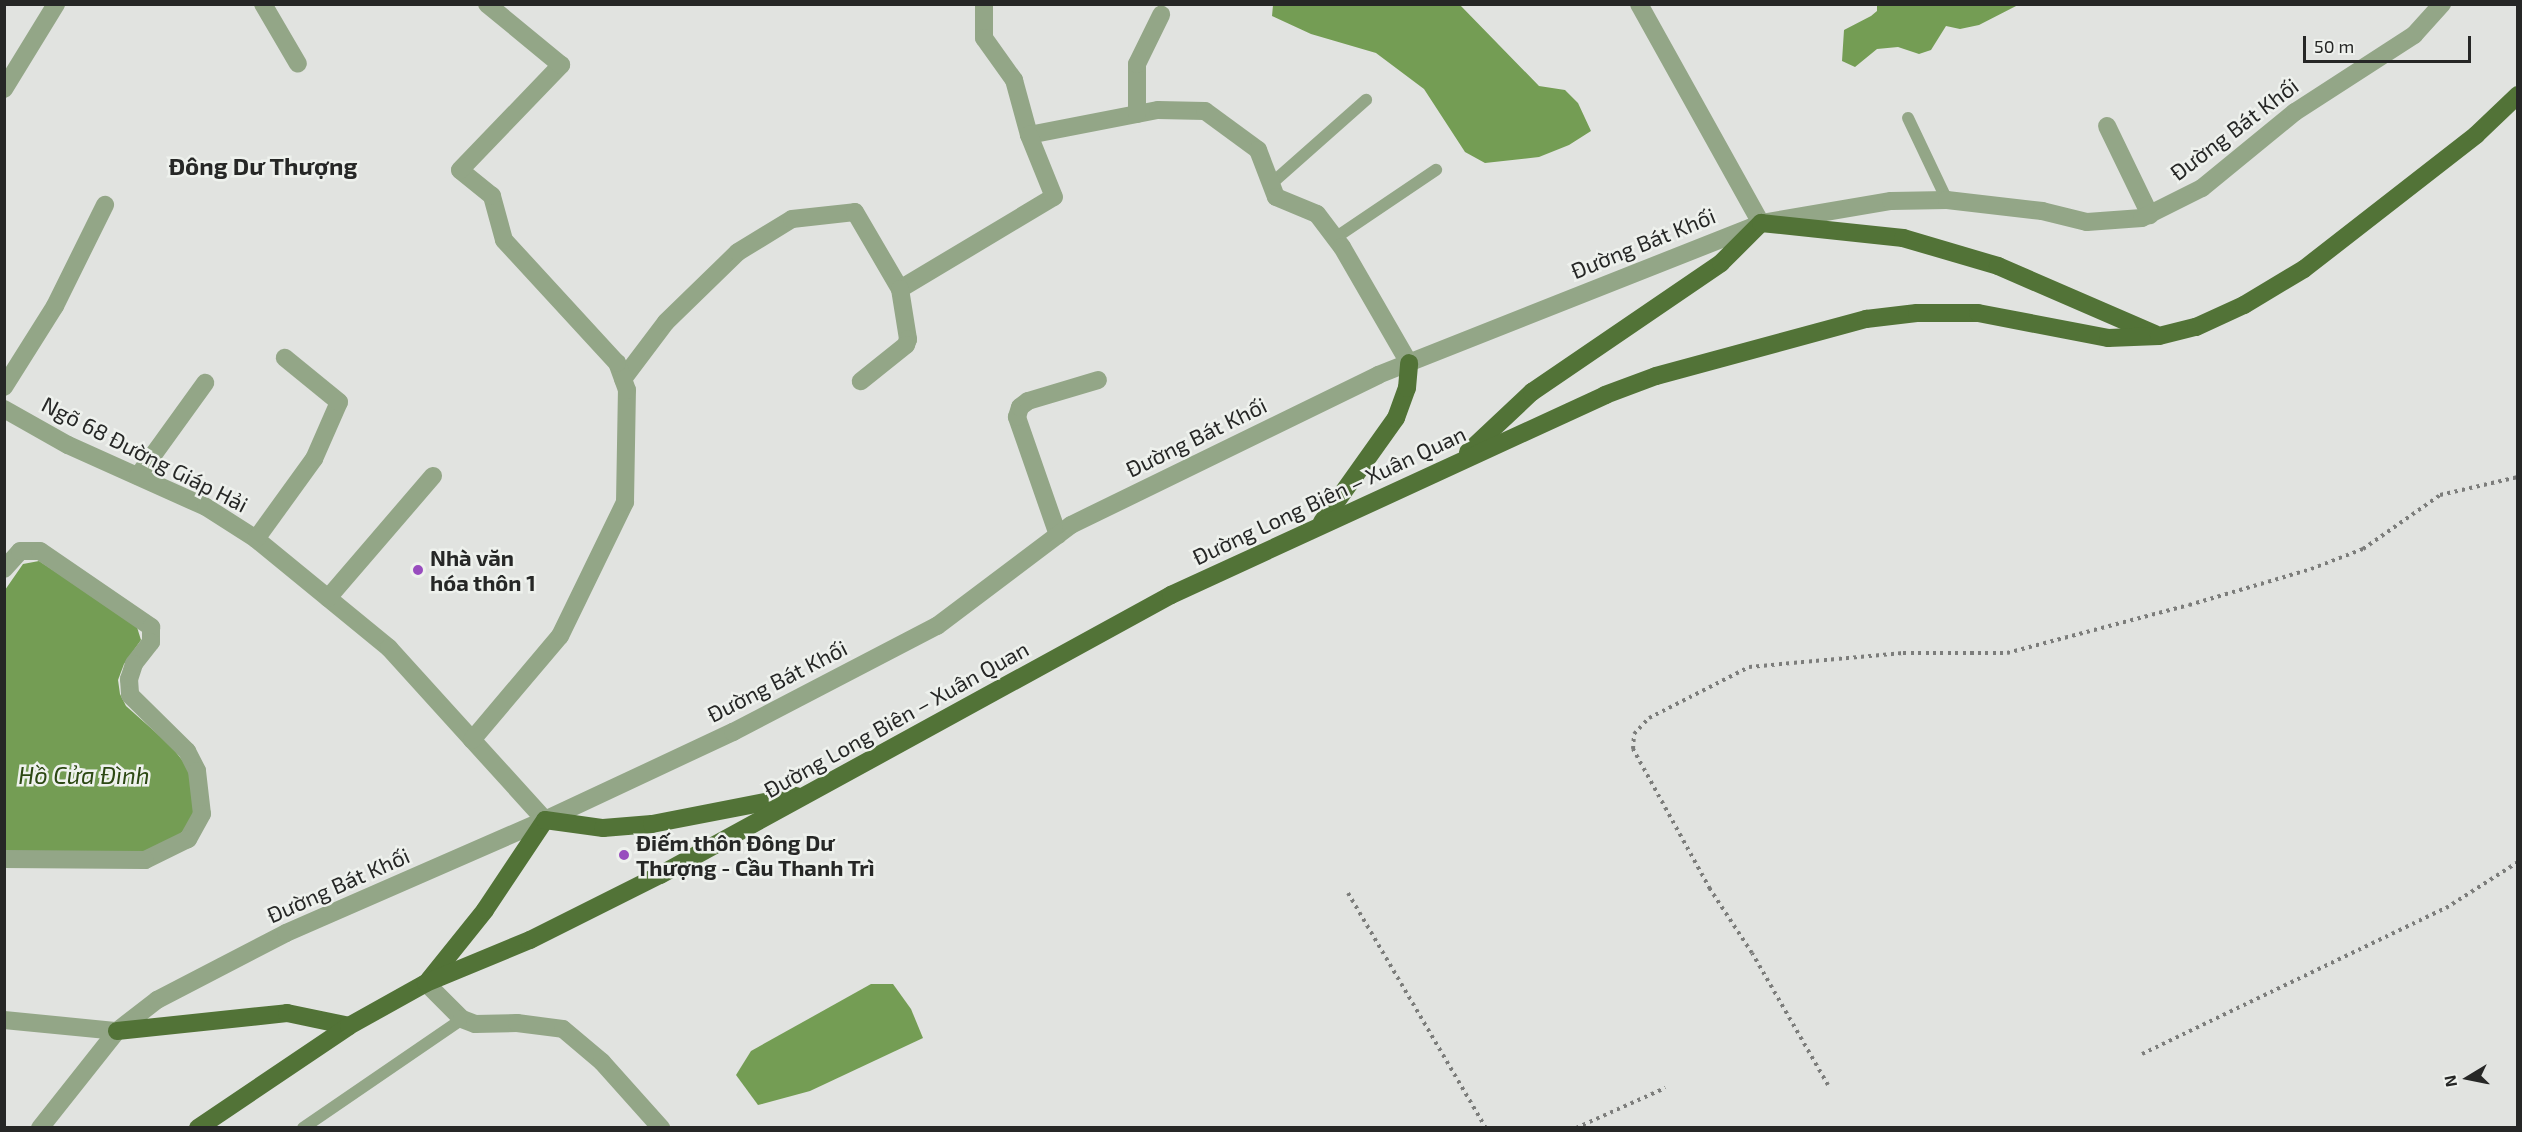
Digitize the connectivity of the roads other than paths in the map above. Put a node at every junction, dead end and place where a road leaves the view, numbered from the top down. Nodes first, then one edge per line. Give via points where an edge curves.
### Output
1 (56, 4) edge
2 (263, 4) edge
3 (487, 4) edge
4 (984, 4) edge
5 (1639, 4) edge
6 (2442, 4) edge
7 (1161, 15) dead end
8 (298, 64) dead end
9 (4, 89) edge
10 (2517, 95) edge
11 (1366, 100) dead end
12 (1137, 114) junction
13 (1908, 118) dead end
14 (2107, 126) dead end
15 (1029, 135) junction
16 (1436, 170) dead end
17 (1271, 184) junction
18 (1947, 200) junction
19 (105, 205) dead end
20 (2150, 214) junction
21 (1761, 223) junction
22 (1335, 238) junction
23 (900, 289) junction
24 (2159, 336) junction
25 (285, 358) dead end
26 (1410, 363) junction
27 (623, 379) junction
28 (1098, 380) dead end
29 (861, 381) dead end
30 (205, 383) dead end
31 (4, 387) edge
32 (4, 409) edge
33 (1457, 463) junction
34 (138, 476) junction
35 (433, 476) dead end
36 (1321, 524) junction
37 (1058, 535) junction
38 (256, 539) junction
39 (4, 569) edge
40 (328, 598) junction
41 (472, 740) junction
42 (815, 792) junction
43 (545, 820) junction
44 (4, 859) edge
45 (426, 983) junction
46 (462, 1019) junction
47 (4, 1020) edge
48 (349, 1026) junction
49 (117, 1030) junction
50 (40, 1128) edge
51 (198, 1128) edge
52 (303, 1128) edge
53 (661, 1128) edge

1 - 9 street
2 - 8 street
3 - 27 street via 561,65 460,170 492,196 504,240 617,363
4 - 15 street via 984,38 1014,80
5 - 21 street
6 - 20 street, Đường Bát Khối via 2414,35 2295,112 2202,188
7 - 12 street via 1137,64
10 - 24 main road, Đường Long Biên – Xuân Quan via 2476,135 2304,269 2244,305 2196,327
11 - 17 lane
12 - 15 street
12 - 17 street via 1158,110 1204,111 1258,150
13 - 18 lane
14 - 20 street
15 - 23 street via 1054,197
16 - 22 lane
17 - 22 street via 1276,197 1317,214
18 - 20 street, Đường Bát Khối via 2042,211 2087,222
18 - 21 street, Đường Bát Khối via 1891,201
19 - 31 street via 55,306
21 - 24 main road via 1913,242 1998,266
21 - 26 street, Đường Bát Khối
21 - 33 main road via 1721,263 1532,392
22 - 26 street
23 - 27 street via 855,212 792,219 738,252 666,322
23 - 29 street via 906,345
24 - 33 main road, Đường Long Biên – Xuân Quan via 2108,338 1978,313 1917,313 1866,319 1656,376
25 - 38 street via 339,402 314,459
26 - 36 main road via 1407,388 1396,418
26 - 37 street, Đường Bát Khối via 1167,478
27 - 41 street via 627,390 625,502 560,636
28 - 37 street via 1028,401 1020,407 1017,417
30 - 34 street
32 - 34 street, Ngõ 68 Đường Giáp Hải
33 - 36 main road, Đường Long Biên – Xuân Quan
34 - 38 street, Ngõ 68 Đường Giáp Hải via 206,507
35 - 40 street
36 - 42 main road, Đường Long Biên – Xuân Quan via 1151,606
37 - 43 street, Đường Bát Khối via 938,626 733,732
38 - 40 street, Ngõ 68 Đường Giáp Hải
39 - 44 street via 20,551 40,551 151,627 151,642 134,664 129,679 130,695 187,752 197,771 202,814 188,839 145,860
40 - 41 street, Ngõ 68 Đường Giáp Hải via 389,648
41 - 43 street, Ngõ 68 Đường Giáp Hải
42 - 43 main road via 652,825 603,828
42 - 45 main road, Đường Long Biên – Xuân Quan via 530,940
43 - 45 main road via 485,910
43 - 49 street, Đường Bát Khối via 286,933 157,1000
45 - 46 street
45 - 48 main road, Đường Long Biên – Xuân Quan
46 - 52 lane
46 - 53 street via 475,1024 518,1023 562,1029 602,1062
47 - 49 street
48 - 49 main road via 287,1013
48 - 51 main road, Đường Long Biên – Xuân Quan
49 - 50 street, Đường Bát Khối

